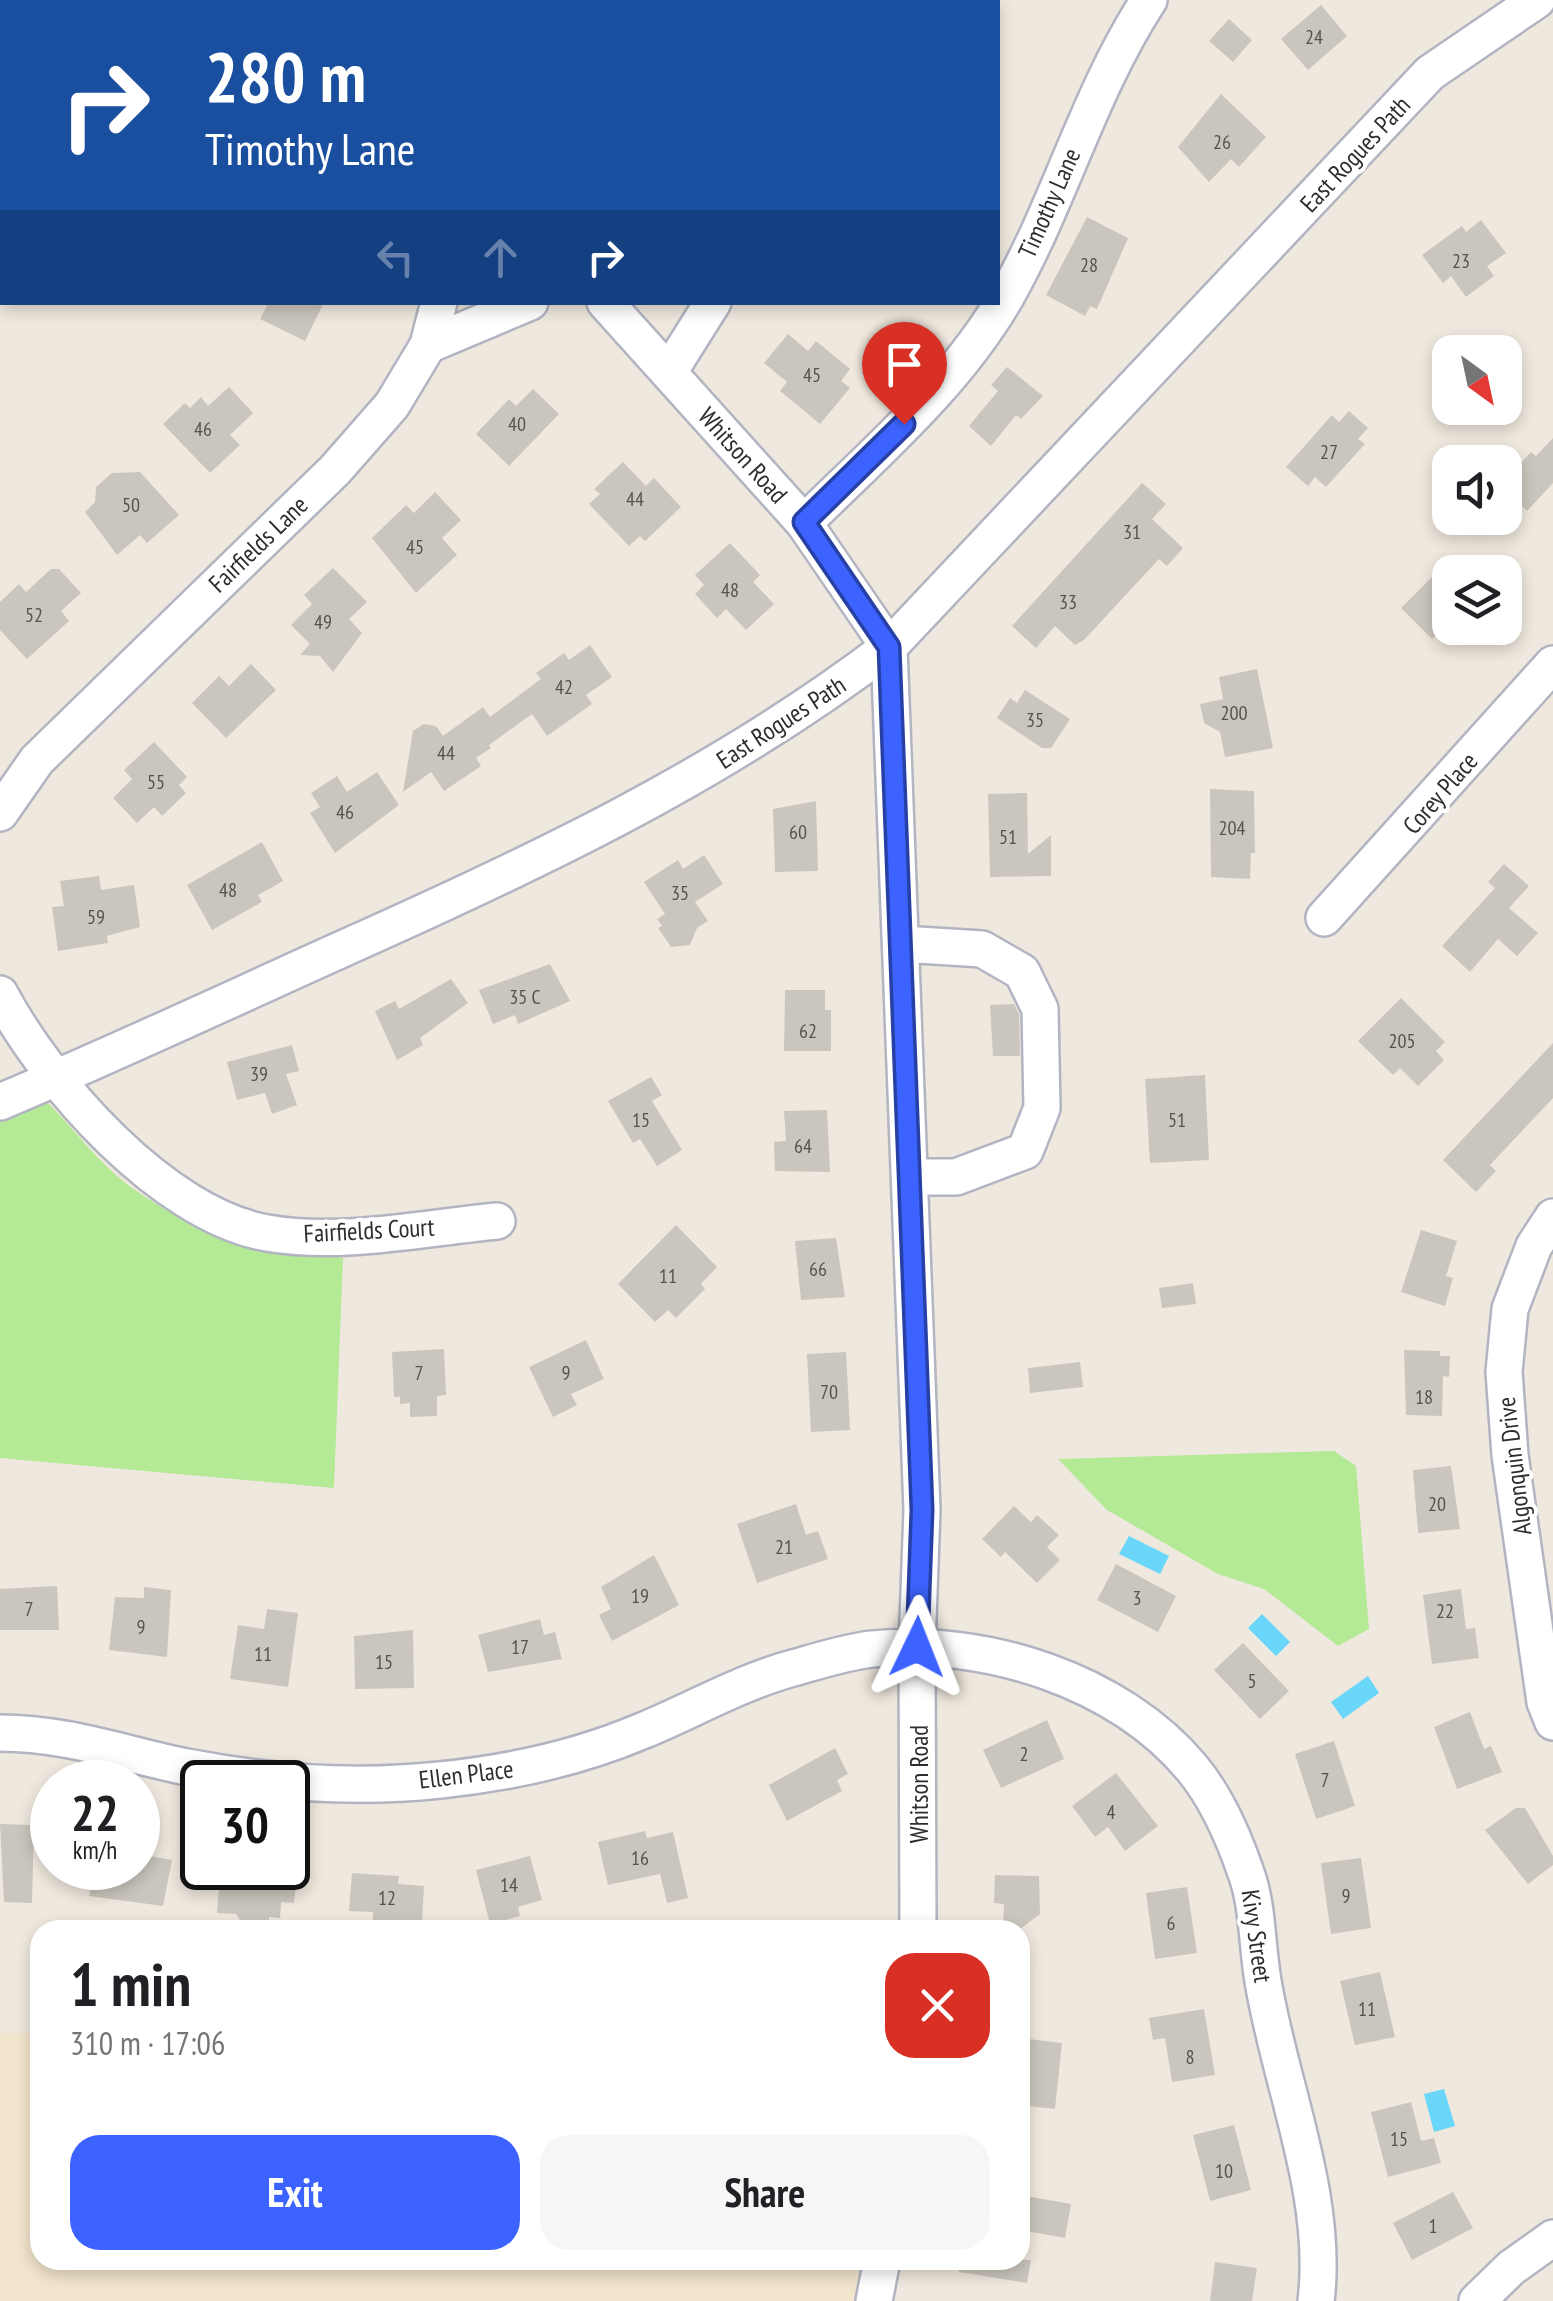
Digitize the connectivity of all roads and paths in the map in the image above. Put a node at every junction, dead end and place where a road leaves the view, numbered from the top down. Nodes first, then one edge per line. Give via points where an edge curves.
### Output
1 (1149, 0) edge
2 (1537, 0) edge
3 (438, 305) edge
4 (523, 305) edge
5 (608, 305) edge
6 (712, 305) edge
7 (1000, 305) edge
8 (1000, 305) edge
9 (428, 345) junction
10 (669, 372) junction
11 (804, 522) junction
12 (889, 647) junction
13 (1553, 664) edge
14 (0, 813) edge
15 (1324, 918) dead end
16 (902, 944) junction
17 (0, 994) edge
18 (56, 1078) junction
19 (0, 1102) edge
20 (910, 1177) junction
21 (1553, 1217) edge
22 (497, 1222) dead end
23 (1538, 1541) edge
24 (917, 1647) junction
25 (1553, 1722) edge
26 (0, 1734) edge
27 (918, 1920) edge
28 (1553, 2238) edge
29 (880, 2270) edge
30 (874, 2301) edge
31 (1316, 2301) edge
32 (1477, 2301) edge

1 - 7 street, Timothy Lane via 1114,55
2 - 12 street, East Rogues Path via 1430,73
3 - 9 street
4 - 9 street
5 - 10 street, Whitson Road
6 - 10 street
8 - 11 street, Timothy Lane via 929,399
9 - 14 street, Fairfields Lane via 392,405 335,470 37,760
10 - 11 street, Whitson Road
11 - 12 street, Whitson Road
12 - 16 street, Whitson Road
12 - 18 street, East Rogues Path via 807,710 555,854
13 - 15 street, Corey Place
16 - 20 street, Whitson Road
16 - 20 street via 982,949 1022,972 1040,1009 1042,1108 1025,1151 956,1177
17 - 18 street via 34,1055
18 - 19 street, East Rogues Path
18 - 22 street, Fairfields Court via 136,1163 178,1195 266,1233 318,1237
20 - 24 street, Whitson Road via 922,1510
21 - 23 street, Algonquin Drive via 1510,1309 1504,1372
23 - 25 street, Algonquin Drive via 1545,1702
24 - 26 street, Ellen Place via 867,1650 786,1670 571,1755 434,1781 334,1785 256,1777 46,1733
24 - 27 street, Whitson Road
24 - 31 street, Kivy Street via 1013,1660 1084,1688 1141,1718 1194,1770 1248,1878 1272,2034 1314,2211 1321,2262
28 - 32 street
29 - 30 street

